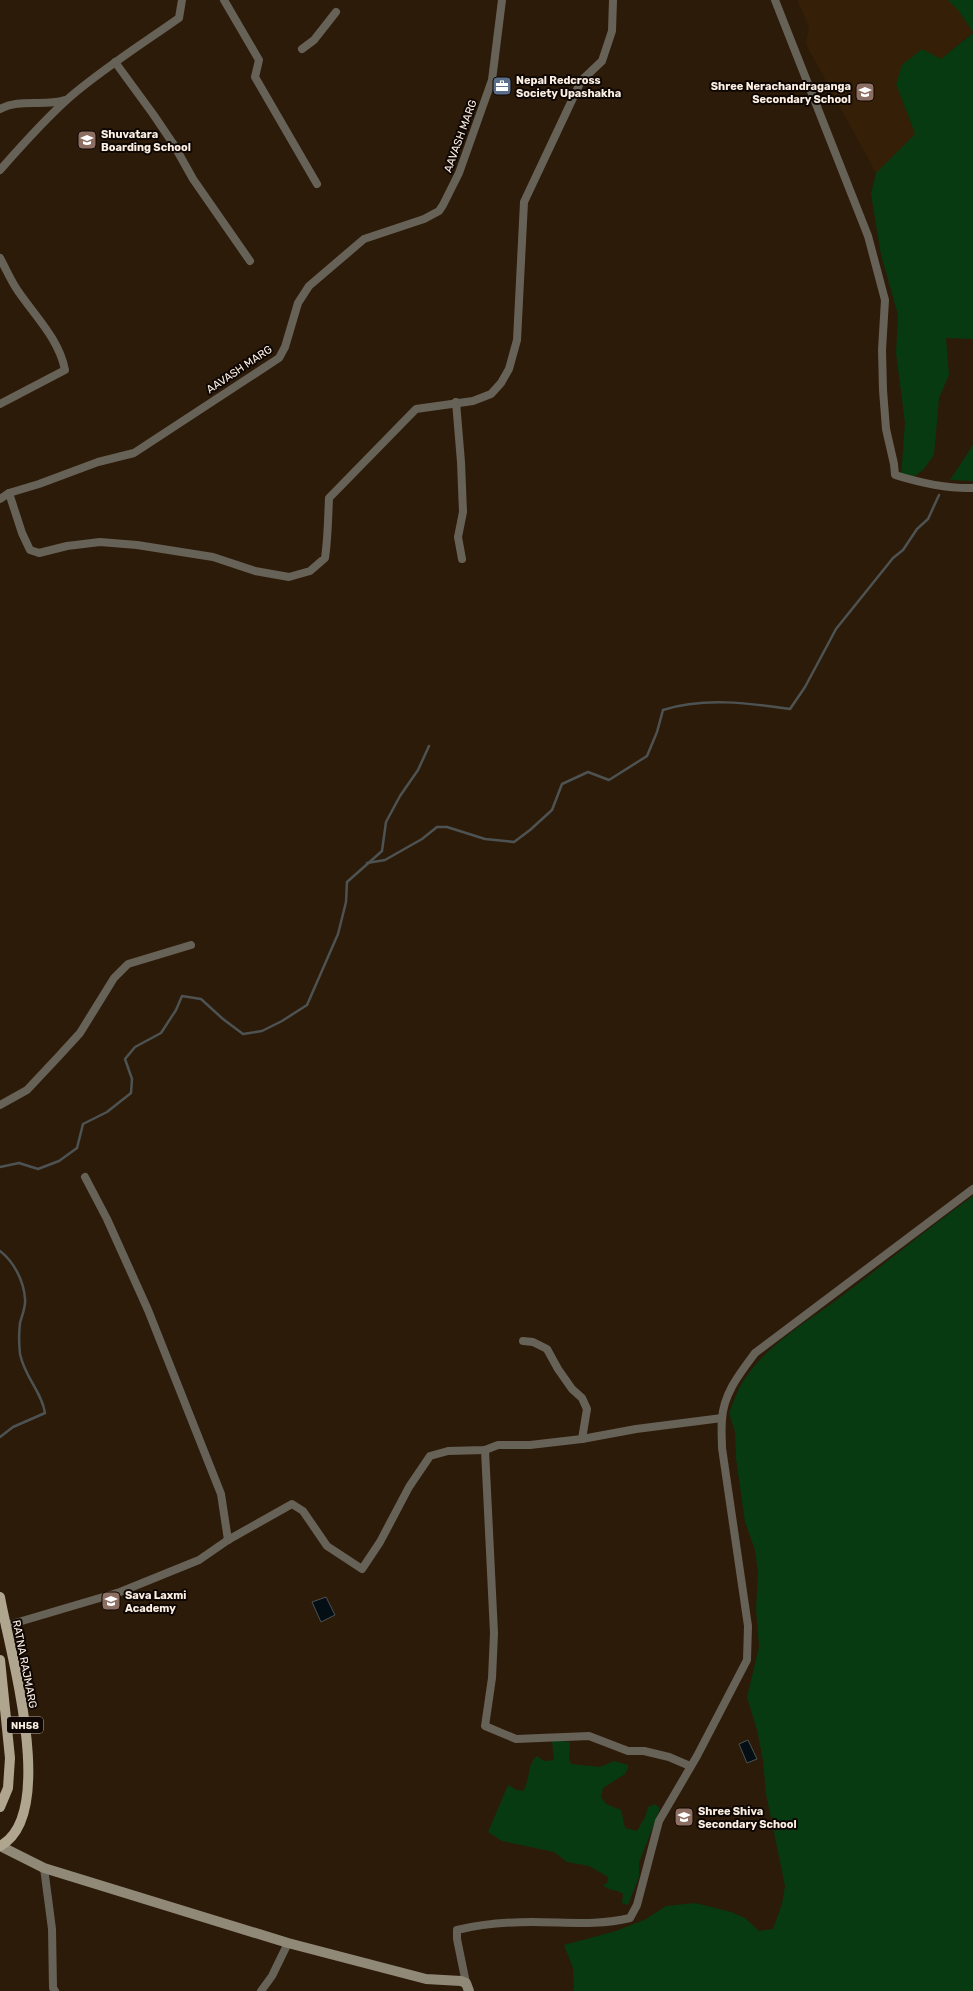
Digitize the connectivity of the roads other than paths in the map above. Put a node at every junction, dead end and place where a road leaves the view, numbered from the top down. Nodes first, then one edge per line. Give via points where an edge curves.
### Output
1 (182, 0) edge
2 (224, 0) edge
3 (502, 0) edge
4 (613, 0) edge
5 (775, 0) edge
6 (336, 12) dead end
7 (302, 49) dead end
8 (115, 62) junction
9 (69, 98) junction
10 (0, 109) edge
11 (0, 170) edge
12 (317, 184) dead end
13 (0, 258) edge
14 (250, 261) dead end
15 (456, 402) junction
16 (0, 404) edge
17 (973, 488) edge
18 (9, 493) junction
19 (0, 499) edge
20 (462, 559) dead end
21 (191, 945) dead end
22 (0, 1106) edge
23 (85, 1177) dead end
24 (973, 1189) edge
25 (523, 1340) dead end
26 (722, 1418) junction
27 (582, 1439) junction
28 (485, 1450) junction
29 (228, 1540) junction
30 (0, 1597) edge
31 (5, 1626) junction
32 (0, 1662) edge
33 (14, 1662) junction
34 (690, 1766) junction
35 (0, 1807) edge
36 (0, 1846) edge
37 (44, 1868) junction
38 (288, 1943) junction
39 (468, 1987) edge
40 (52, 1990) edge
41 (261, 1991) edge

1 - 8 street via 179,18
2 - 12 street via 259,60 255,77
3 - 18 street, AAVASH MARG via 492,80 459,173 448,198 439,210 424,219 364,239 309,286 298,303 279,358 134,453 98,462
4 - 15 street via 612,31 602,61 581,81 524,202 517,340 508,369 501,383 491,394 473,401
5 - 17 street via 868,236 885,300 883,390 886,429 895,475 928,485 957,489
6 - 7 street via 314,40
8 - 9 street
8 - 14 street via 153,114 193,179
9 - 10 street via 57,103 8,105
9 - 11 street
13 - 16 street via 17,290 56,346 65,370
15 - 18 street via 416,409 329,498 329,535 325,558 310,571 289,577 255,571 213,557 137,545 100,542 39,553 30,550
15 - 20 street via 463,512 458,537
18 - 19 street, AAVASH MARG
21 - 22 street via 128,964 114,978 80,1033 27,1090
23 - 29 street via 148,1310 221,1494
24 - 26 street via 755,1353 728,1395
25 - 27 street via 547,1349 572,1389 582,1398 587,1409
26 - 27 street
26 - 34 street via 722,1448 748,1626 747,1660
27 - 28 street via 530,1445 498,1445
28 - 29 street via 448,1451 430,1456 409,1487 380,1542 362,1569 327,1546 303,1511 292,1504
28 - 34 street via 494,1633 492,1678 485,1726 516,1739 590,1736 628,1751 644,1751 669,1757
29 - 31 street via 199,1560 120,1592
30 - 31 main road, RATNA RAJMARG / NH58
31 - 33 main road, RATNA RAJMARG / NH58
32 - 33 main road
32 - 35 main road, NH58 via 10,1758 8,1788
33 - 36 main road, RATNA RAJMARG / NH58 via 28,1747 29,1784 20,1823 13,1836
34 - 39 street via 659,1821 637,1905 630,1918 604,1923 488,1924 457,1930
36 - 37 street
37 - 38 street
37 - 40 street via 52,1928
38 - 39 street via 426,1980
38 - 41 street via 272,1976

